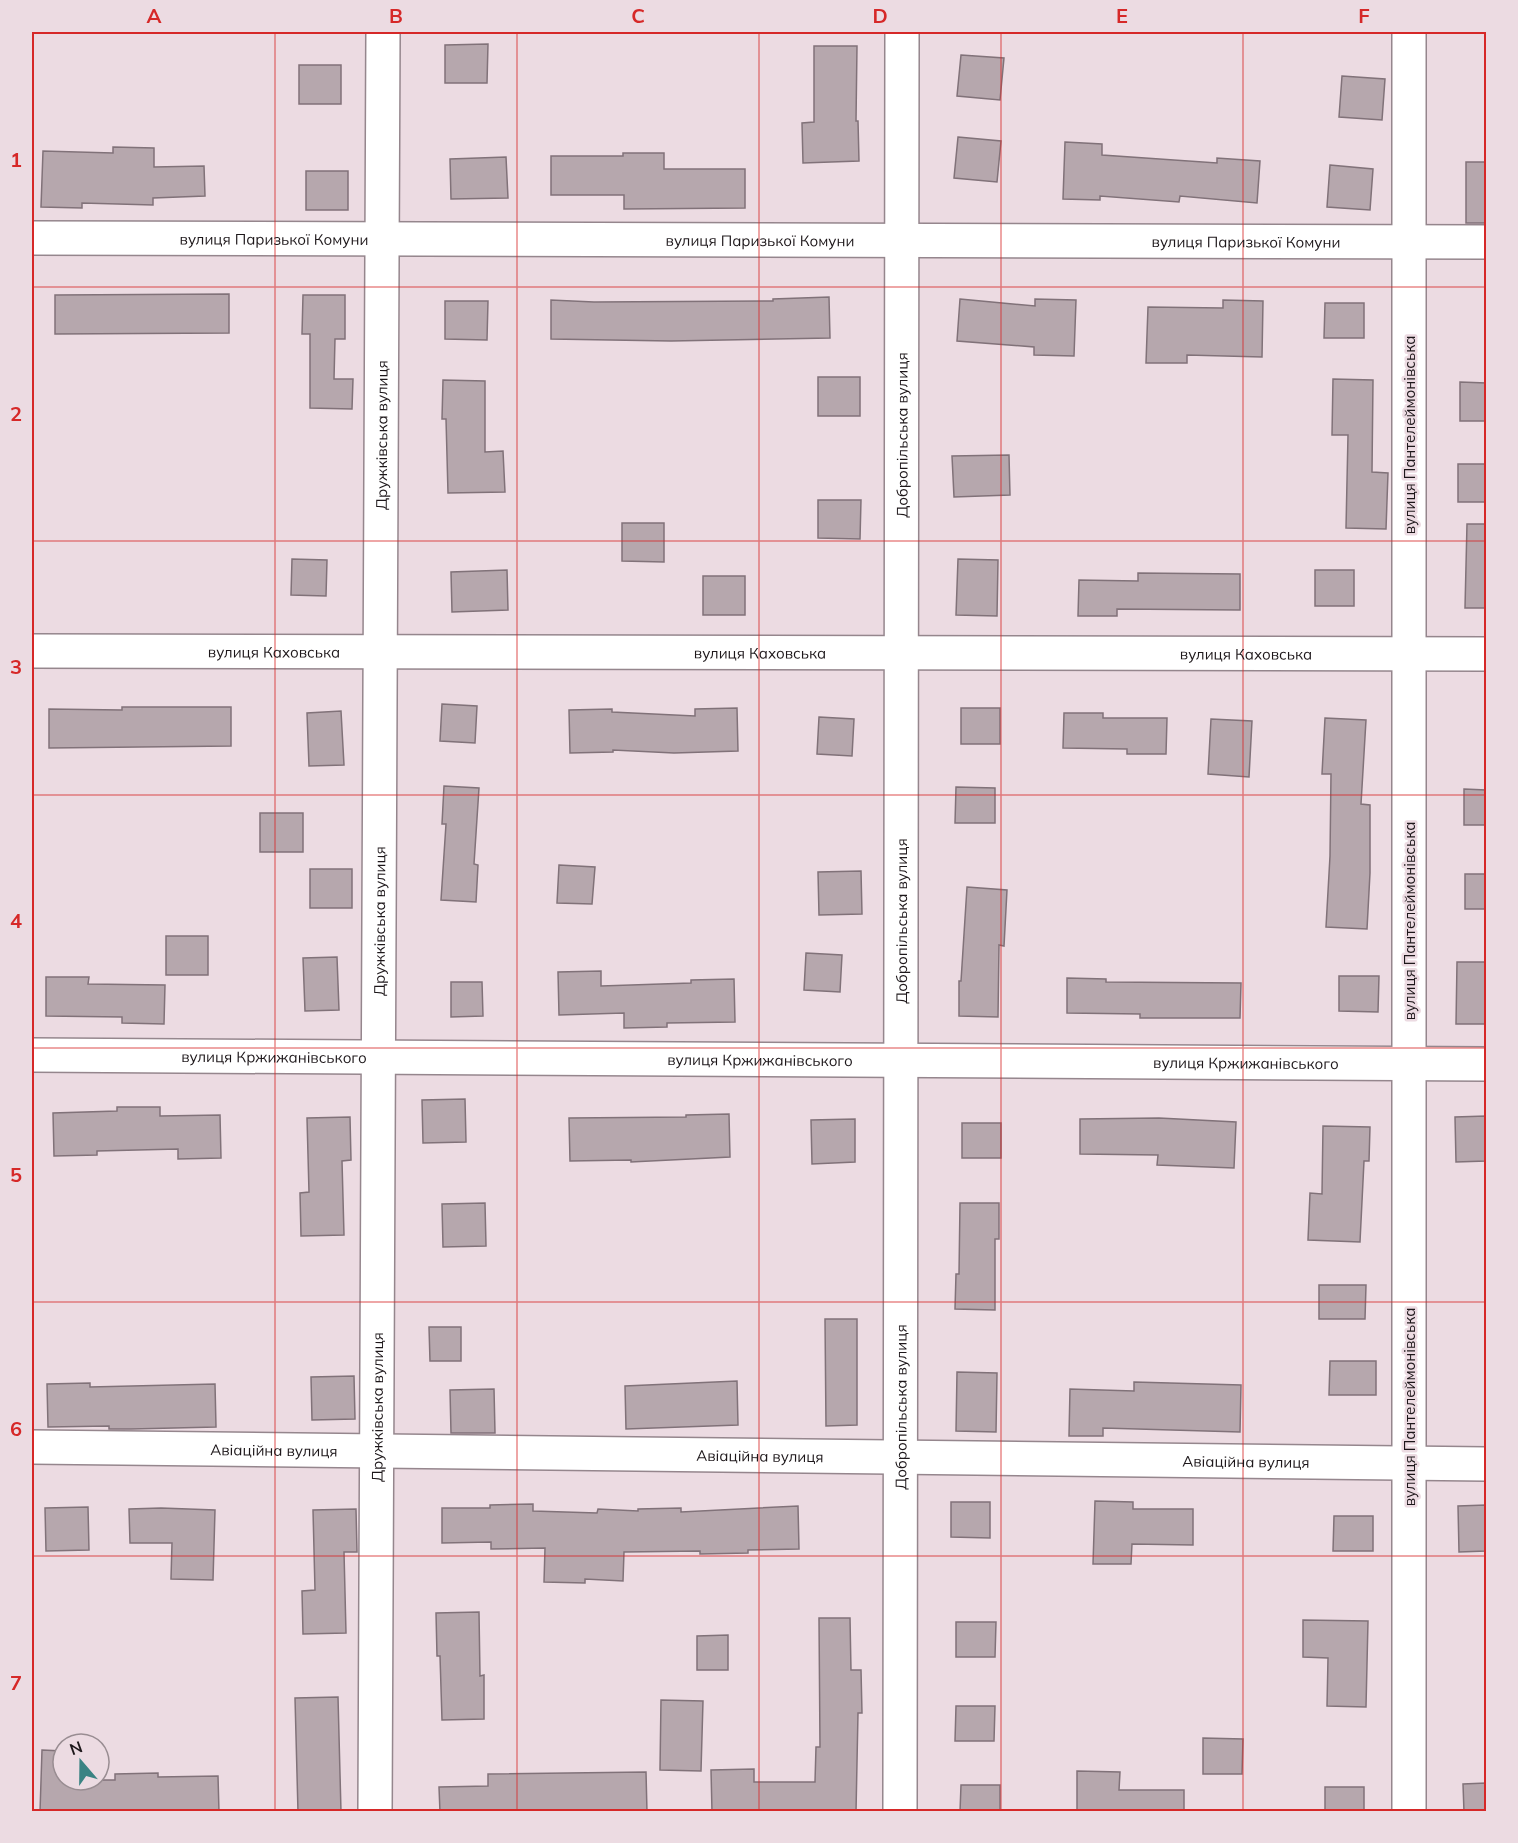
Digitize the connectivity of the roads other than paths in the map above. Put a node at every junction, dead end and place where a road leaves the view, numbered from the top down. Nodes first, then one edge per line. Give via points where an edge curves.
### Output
1 (383, 32) edge
2 (902, 32) edge
3 (1409, 32) edge
4 (32, 238) edge
5 (382, 239) junction
6 (902, 240) junction
7 (1409, 241) junction
8 (1486, 242) edge
9 (32, 651) edge
10 (380, 651) junction
11 (901, 652) junction
12 (1409, 653) junction
13 (1486, 654) edge
14 (32, 1055) edge
15 (378, 1057) junction
16 (901, 1060) junction
17 (1409, 1064) junction
18 (1486, 1064) edge
19 (32, 1447) edge
20 (377, 1451) junction
21 (900, 1457) junction
22 (1409, 1463) junction
23 (1486, 1464) edge
24 (375, 1812) edge
25 (900, 1812) edge
26 (1409, 1812) edge

1 - 5 street, Дружківська вулиця
2 - 6 street, Добропільська вулиця
3 - 7 street, вулиця Пантелеймонівська
4 - 5 street, вулиця Паризької Комуни
5 - 6 street, вулиця Паризької Комуни
5 - 10 street, Дружківська вулиця
6 - 7 street, вулиця Паризької Комуни
6 - 11 street, Добропільська вулиця
7 - 8 street, вулиця Паризької Комуни
7 - 12 street, вулиця Пантелеймонівська
9 - 10 street, вулиця Каховська
10 - 11 street, вулиця Каховська
10 - 15 street, Дружківська вулиця
11 - 12 street, вулиця Каховська
11 - 16 street, Добропільська вулиця
12 - 13 street, вулиця Каховська
12 - 17 street, вулиця Пантелеймонівська
14 - 15 street, вулиця Кржижанівського
15 - 16 street, вулиця Кржижанівського
15 - 20 street, Дружківська вулиця
16 - 17 street, вулиця Кржижанівського
16 - 21 street, Добропільська вулиця
17 - 18 street, вулиця Кржижанівського
17 - 22 street, вулиця Пантелеймонівська
19 - 20 street, Авіаційна вулиця
20 - 21 street, Авіаційна вулиця
20 - 24 street, Дружківська вулиця
21 - 22 street, Авіаційна вулиця
21 - 25 street, Добропільська вулиця
22 - 23 street, Авіаційна вулиця
22 - 26 street, вулиця Пантелеймонівська

